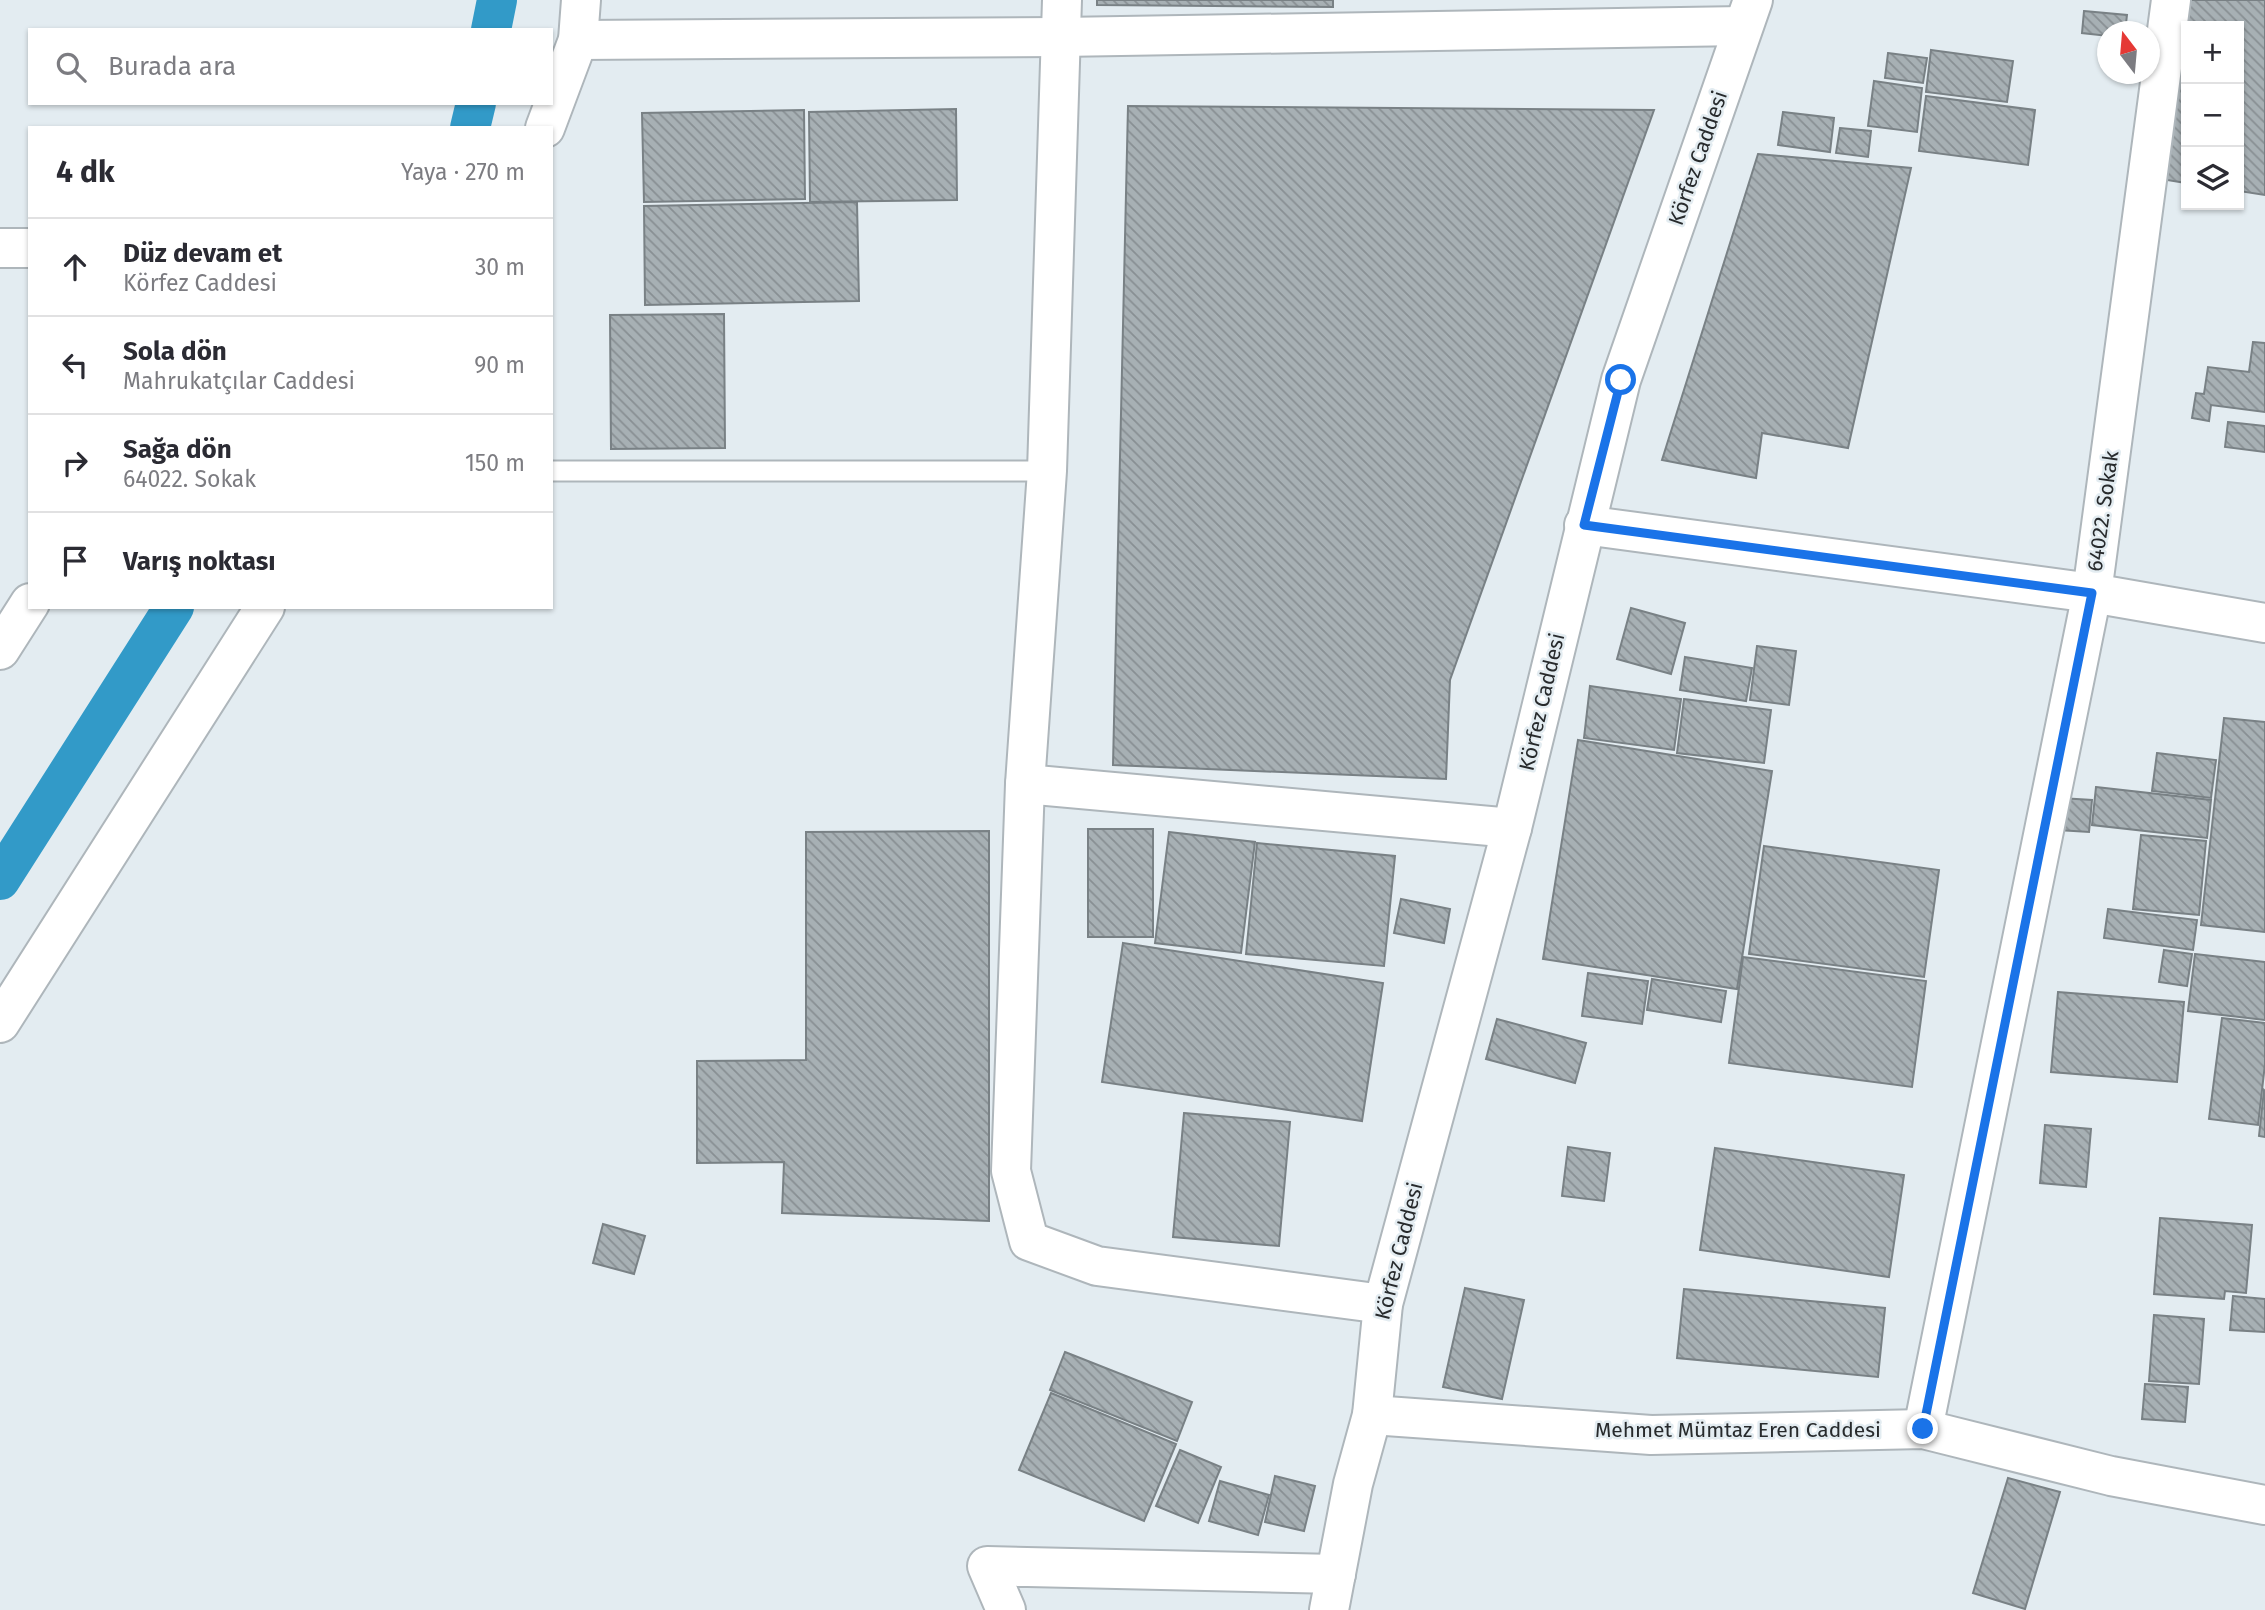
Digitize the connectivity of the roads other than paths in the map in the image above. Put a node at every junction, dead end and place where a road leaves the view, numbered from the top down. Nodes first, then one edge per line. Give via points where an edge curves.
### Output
1 (581, 0) edge
2 (2171, 0) edge
3 (1748, 13) edge
4 (1062, 18) edge
5 (578, 40) junction
6 (546, 126) edge
7 (0, 248) edge
8 (28, 248) edge
9 (553, 471) edge
10 (1047, 471) junction
11 (1584, 525) junction
12 (2092, 593) junction
13 (28, 606) edge
14 (264, 609) edge
15 (2265, 624) edge
16 (0, 650) edge
17 (1025, 784) junction
18 (1512, 828) junction
19 (0, 1023) edge
20 (1383, 1304) junction
21 (1372, 1415) junction
22 (1923, 1429) junction
23 (2265, 1505) edge
24 (1332, 1592) edge
25 (1006, 1610) edge

1 - 5 street
2 - 12 street, 64022. Sokak
3 - 4 street
3 - 11 street, Körfez Caddesi via 1621,380
4 - 5 street
4 - 10 street
5 - 6 street
7 - 8 street
9 - 10 lane
10 - 17 street
11 - 12 street
11 - 18 street, Körfez Caddesi
12 - 15 street
12 - 22 street, 64022. Sokak
13 - 16 street
14 - 19 street
17 - 18 street
17 - 20 street via 1011,1171 1029,1241 1097,1266
18 - 20 street, Körfez Caddesi
20 - 21 street, Körfez Caddesi
21 - 22 street, Mehmet Mümtaz Eren Caddesi via 1651,1435
21 - 24 street, Körfez Caddesi
22 - 23 street, Mehmet Mümtaz Eren Caddesi via 2111,1476
24 - 25 street via 987,1566

